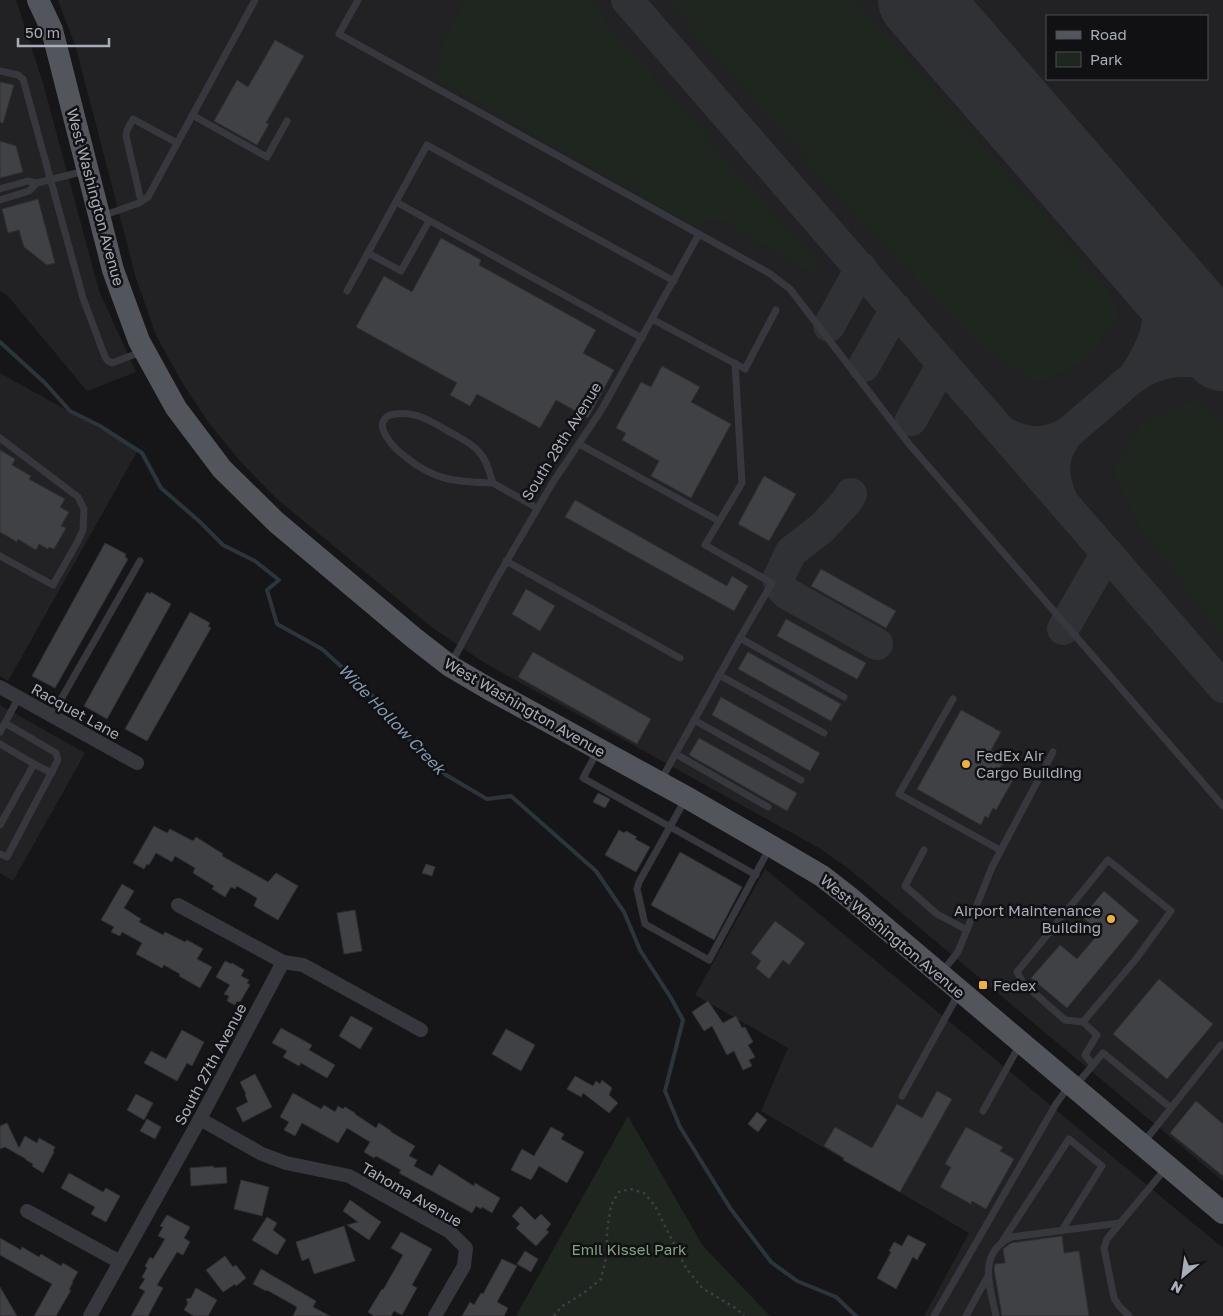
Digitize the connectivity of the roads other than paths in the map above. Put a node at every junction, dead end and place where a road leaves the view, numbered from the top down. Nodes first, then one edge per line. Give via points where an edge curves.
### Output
1 (38, 0) edge
2 (255, 0) edge
3 (358, 0) edge
4 (0, 71) edge
5 (192, 115) junction
6 (287, 121) dead end
7 (177, 143) junction
8 (88, 170) junction
9 (51, 180) junction
10 (37, 183) junction
11 (0, 189) edge
12 (0, 200) edge
13 (141, 201) junction
14 (396, 202) junction
15 (99, 217) junction
16 (429, 221) junction
17 (699, 234) junction
18 (368, 253) junction
19 (674, 281) junction
20 (347, 291) dead end
21 (776, 310) dead end
22 (652, 319) junction
23 (642, 338) junction
24 (144, 351) junction
25 (735, 363) junction
26 (0, 438) edge
27 (579, 444) junction
28 (492, 483) junction
29 (537, 508) junction
30 (719, 521) junction
31 (0, 556) edge
32 (140, 560) dead end
33 (506, 561) junction
34 (740, 638) junction
35 (680, 658) dead end
36 (450, 666) junction
37 (719, 675) junction
38 (0, 686) edge
39 (844, 696) dead end
40 (19, 697) junction
41 (953, 699) dead end
42 (52, 715) junction
43 (694, 720) junction
44 (5, 723) junction
45 (0, 732) edge
46 (824, 733) dead end
47 (0, 744) edge
48 (599, 749) junction
49 (1053, 752) dead end
50 (676, 754) junction
51 (137, 763) dead end
52 (34, 764) junction
53 (52, 773) junction
54 (800, 780) dead end
55 (660, 783) junction
56 (686, 797) junction
57 (1223, 806) edge
58 (768, 808) dead end
59 (0, 825) edge
60 (670, 826) junction
61 (771, 846) junction
62 (924, 850) dead end
63 (1000, 850) junction
64 (0, 854) edge
65 (756, 875) junction
66 (178, 905) dead end
67 (966, 930) junction
68 (283, 962) junction
69 (940, 974) junction
70 (960, 991) junction
71 (1083, 1022) junction
72 (420, 1030) dead end
73 (1021, 1042) junction
74 (1221, 1045) dead end
75 (1094, 1064) junction
76 (1072, 1086) junction
77 (902, 1096) dead end
78 (1172, 1108) junction
79 (983, 1111) dead end
80 (200, 1119) junction
81 (1142, 1144) junction
82 (1168, 1166) junction
83 (28, 1211) dead end
84 (1223, 1212) edge
85 (1120, 1223) junction
86 (1062, 1230) junction
87 (1002, 1242) junction
88 (120, 1262) junction
89 (988, 1276) junction
90 (90, 1316) edge
91 (435, 1316) edge
92 (934, 1316) edge
93 (966, 1316) edge
94 (996, 1316) edge
95 (1129, 1316) edge

1 - 8 main road, West Washington Avenue via 52,30
2 - 5 lane
3 - 17 lane via 339,34
4 - 9 lane via 23,79
5 - 6 lane via 267,157
5 - 7 lane
7 - 13 lane via 148,196
7 - 13 lane via 134,119 127,130
8 - 9 lane
8 - 15 main road, West Washington Avenue
9 - 10 lane
9 - 24 lane via 84,298 106,358 112,362
10 - 11 lane
10 - 12 lane via 29,191
13 - 15 lane
14 - 16 lane
14 - 18 lane
14 - 19 lane via 428,145
15 - 24 main road, West Washington Avenue via 113,270
16 - 18 lane via 401,271
16 - 23 lane
17 - 19 lane, South 28th Avenue
17 - 57 lane via 769,273 790,289 909,444
18 - 20 lane
19 - 22 lane, South 28th Avenue
21 - 25 lane via 745,369
22 - 23 lane, South 28th Avenue
22 - 25 lane
23 - 27 lane, South 28th Avenue
24 - 36 main road, West Washington Avenue via 176,408 222,468 276,522
25 - 30 lane via 742,483
26 - 31 lane via 78,497 84,509 84,520 78,541 54,586
27 - 29 lane, South 28th Avenue
27 - 30 lane
28 - 28 lane via 484,458 466,441 423,417 399,413 384,419 384,433 393,446 427,472 459,482
28 - 29 lane
29 - 33 lane, South 28th Avenue
30 - 34 lane via 705,545 772,583
32 - 42 lane
33 - 35 lane
33 - 36 lane, South 28th Avenue
34 - 37 lane
34 - 39 lane
36 - 48 main road, West Washington Avenue
37 - 43 lane
37 - 46 lane
38 - 40 street, Racquet Lane
40 - 42 street, Racquet Lane
40 - 44 lane
41 - 63 lane via 899,794
42 - 51 street, Racquet Lane
43 - 50 lane
43 - 54 lane
44 - 45 lane
44 - 53 lane via 56,753 58,760
47 - 52 lane
48 - 55 main road, West Washington Avenue
48 - 60 lane via 583,778
49 - 63 lane
50 - 55 lane
50 - 58 lane
52 - 53 lane
52 - 59 lane
53 - 64 lane via 6,857
55 - 56 main road, West Washington Avenue
56 - 60 lane
56 - 61 main road, West Washington Avenue
60 - 65 lane
60 - 65 lane via 637,889 645,924 710,960
61 - 65 lane
61 - 69 main road, West Washington Avenue via 850,897
62 - 67 lane via 905,886 937,914
63 - 67 lane
66 - 68 street
67 - 69 lane via 958,952
68 - 72 street via 303,965
68 - 80 street, South 27th Avenue
69 - 70 main road, West Washington Avenue
70 - 73 main road, West Washington Avenue
70 - 77 lane
71 - 71 lane via 1065,1020 1023,984 1016,972 1108,860 1171,911
71 - 75 lane via 1097,1035 1084,1055
73 - 76 main road, West Washington Avenue
73 - 79 lane
74 - 78 lane
75 - 76 lane
75 - 78 lane via 1103,1053
76 - 81 main road, West Washington Avenue
76 - 92 lane via 1056,1104
78 - 81 lane
80 - 88 street, South 27th Avenue
80 - 91 street, Tahoma Avenue via 262,1154 286,1163 349,1176 450,1232 466,1248 464,1266
81 - 82 main road, West Washington Avenue
82 - 84 main road, West Washington Avenue
82 - 85 lane
83 - 88 street
85 - 86 lane
85 - 95 lane via 1104,1248 1114,1298
86 - 87 lane via 1011,1237
86 - 87 lane via 1102,1166 1069,1139
87 - 89 lane via 989,1261
88 - 90 street, South 27th Avenue
89 - 93 lane
89 - 94 lane

